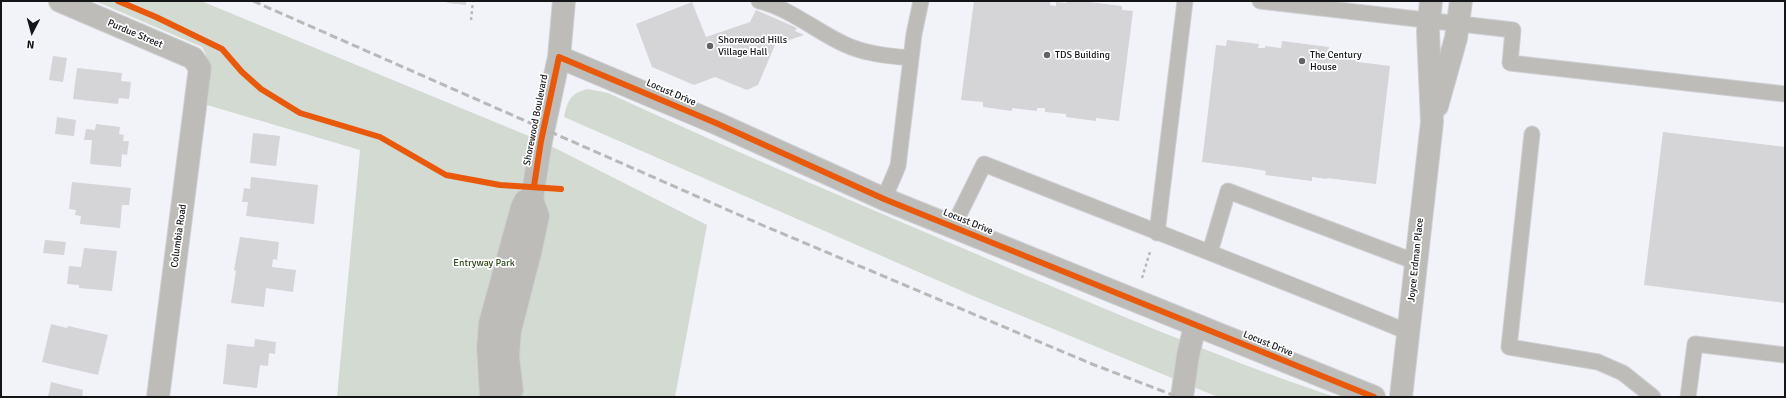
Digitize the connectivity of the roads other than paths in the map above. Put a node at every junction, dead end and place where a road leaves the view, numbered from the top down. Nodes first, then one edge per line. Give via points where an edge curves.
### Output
1 (60, 1) edge
2 (564, 1) edge
3 (759, 1) edge
4 (921, 1) edge
5 (1185, 1) edge
6 (1260, 1) edge
7 (1461, 1) edge
8 (1378, 8) edge
9 (1430, 11) edge
10 (1459, 24) junction
11 (559, 57) junction
12 (911, 58) junction
13 (200, 75) joint
14 (1785, 94) edge
15 (1432, 122) junction
16 (1532, 134) dead end
17 (532, 199) junction
18 (884, 199) junction
19 (953, 227) junction
20 (1157, 233) junction
21 (1210, 252) junction
22 (1416, 262) junction
23 (1195, 326) junction
24 (1408, 332) junction
25 (1785, 355) edge
26 (158, 397) edge
27 (491, 397) edge
28 (510, 397) edge
29 (1182, 397) edge
30 (1374, 397) edge
31 (1401, 397) edge
32 (1653, 397) edge
33 (1688, 397) edge

1 - 13 street, Purdue Street via 193,58 200,68
2 - 11 street, Shorewood Boulevard
3 - 12 lane via 776,7 852,47 879,55
4 - 12 lane
5 - 20 lane
6 - 8 lane
7 - 10 street, Joyce Erdman Place
8 - 9 lane
9 - 10 lane
9 - 15 street, Joyce Erdman Place
10 - 14 lane via 1513,30 1510,63
10 - 15 street, Joyce Erdman Place via 1452,57
11 - 17 street, Shorewood Boulevard via 540,141
11 - 18 street, Locust Drive via 716,123
12 - 18 lane via 898,166
13 - 26 street, Columbia Road
15 - 22 street, Joyce Erdman Place
16 - 32 lane via 1509,347 1598,362 1622,373
17 - 27 street via 525,201 522,207 490,323 488,348
17 - 28 street, Shorewood Boulevard via 538,216 510,331
18 - 19 street, Locust Drive
19 - 20 lane via 984,164
19 - 23 street, Locust Drive
20 - 21 lane
21 - 22 lane via 1228,191
21 - 24 lane
22 - 24 street, Joyce Erdman Place
23 - 29 street
23 - 30 street, Locust Drive
24 - 31 street, Joyce Erdman Place
25 - 33 lane via 1695,344

